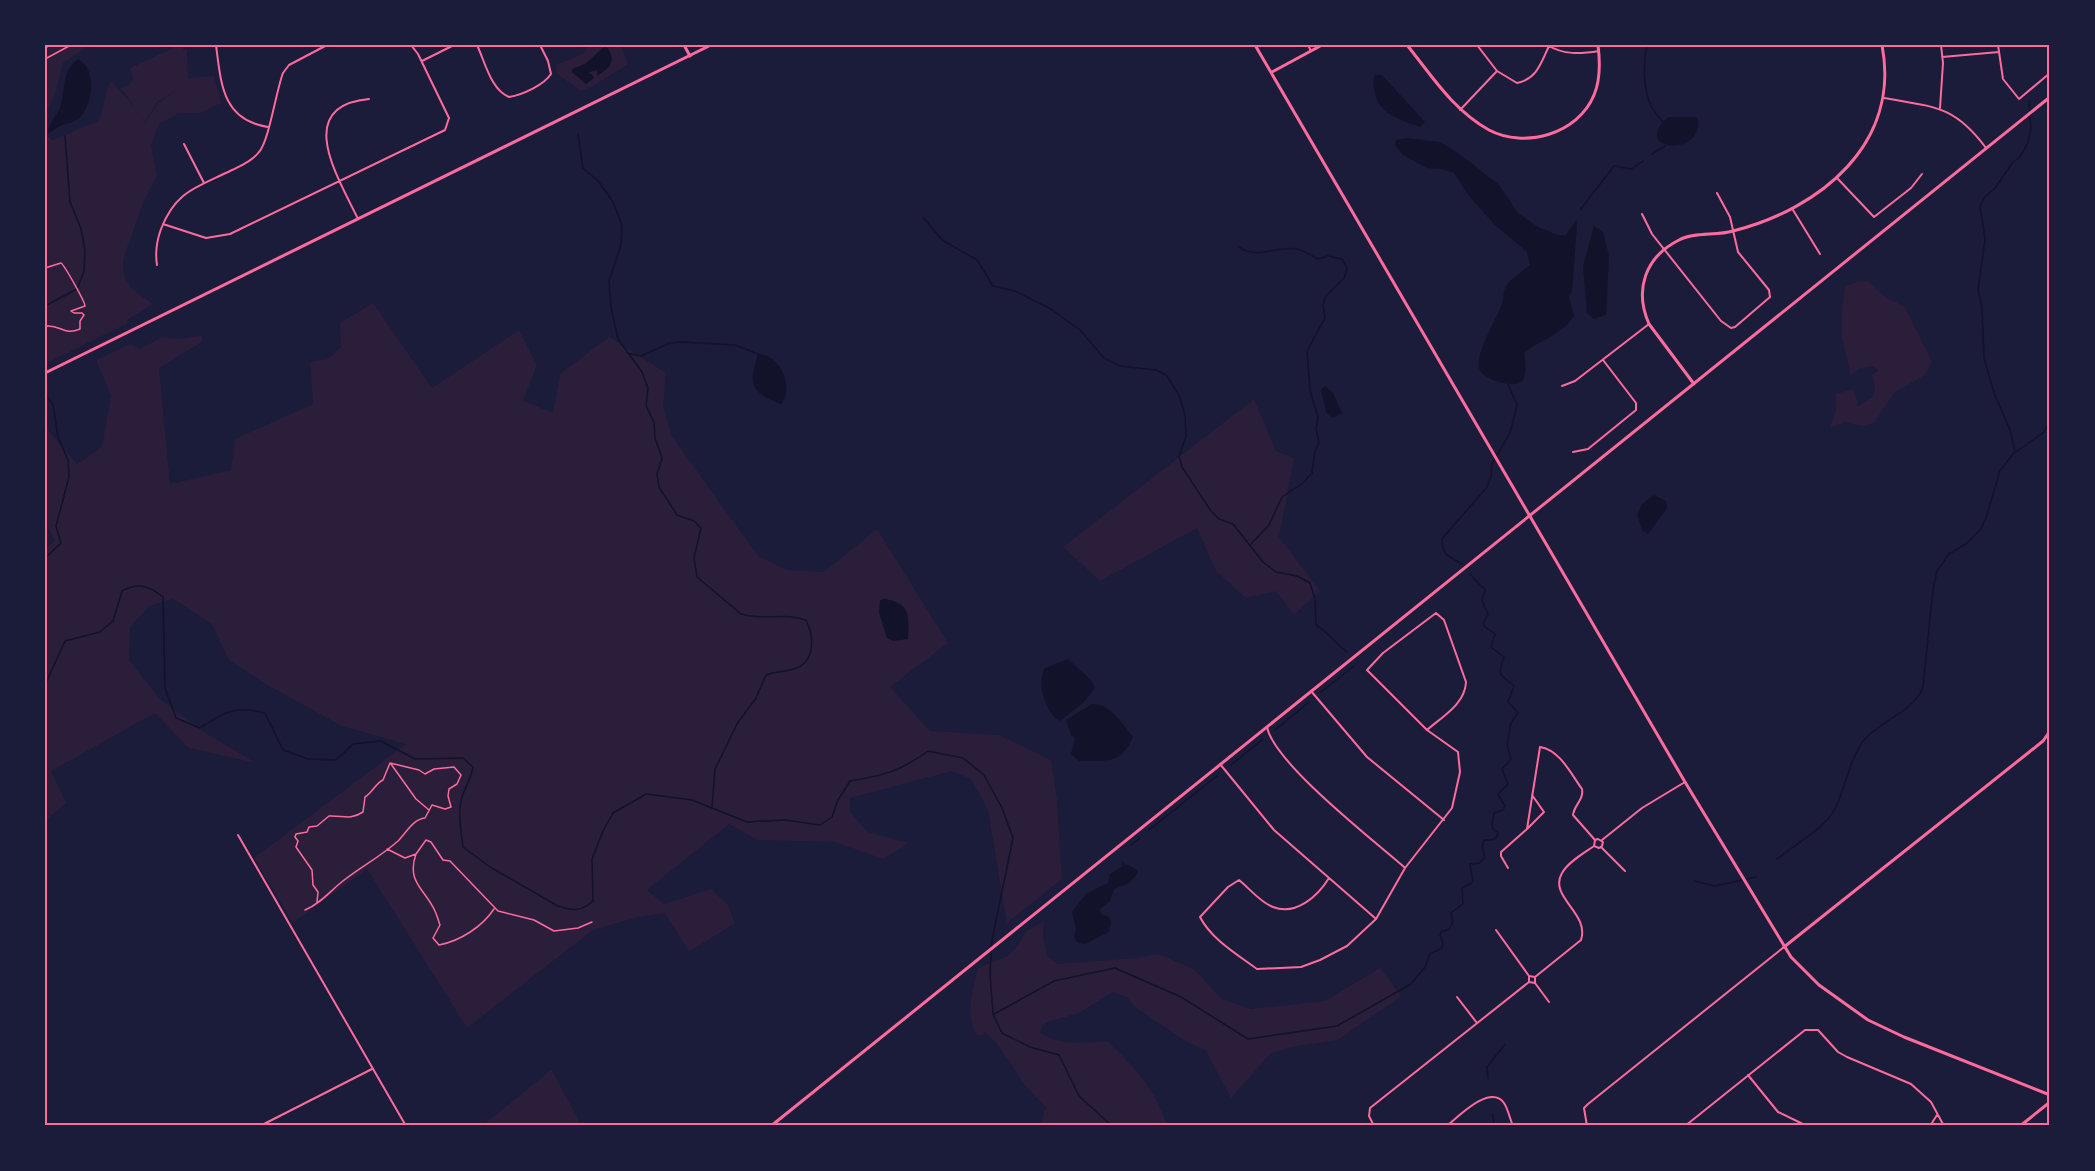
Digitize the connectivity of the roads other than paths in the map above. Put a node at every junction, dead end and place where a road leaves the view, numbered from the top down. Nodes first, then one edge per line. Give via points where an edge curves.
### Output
1 (216, 45) edge
2 (327, 45) edge
3 (411, 45) edge
4 (454, 45) edge
5 (477, 45) edge
6 (540, 45) edge
7 (684, 45) edge
8 (711, 45) edge
9 (1256, 45) edge
10 (1308, 45) edge
11 (1322, 45) edge
12 (1407, 45) edge
13 (1476, 45) edge
14 (1598, 45) edge
15 (1882, 45) edge
16 (1941, 45) edge
17 (1998, 45) edge
18 (1548, 46) edge
19 (1311, 51) junction
20 (1599, 51) junction
21 (1999, 52) junction
22 (690, 56) junction
23 (1942, 57) junction
24 (422, 61) junction
25 (1497, 71) junction
26 (1272, 72) junction
27 (2050, 73) edge
28 (2050, 97) edge
29 (1884, 98) junction
30 (369, 99) dead end
31 (1940, 108) junction
32 (1460, 110) junction
33 (268, 127) junction
34 (184, 144) dead end
35 (1986, 148) junction
36 (1922, 174) dead end
37 (1838, 178) junction
38 (340, 182) junction
39 (204, 183) junction
40 (1717, 193) dead end
41 (1792, 210) junction
42 (1642, 214) dead end
43 (358, 219) junction
44 (163, 224) junction
45 (1732, 232) junction
46 (1664, 249) junction
47 (1820, 254) dead end
48 (157, 265) dead end
49 (1649, 324) junction
50 (1603, 360) junction
51 (45, 373) edge
52 (1694, 384) junction
53 (1562, 386) dead end
54 (1573, 452) dead end
55 (1530, 516) junction
56 (1311, 691) junction
57 (1267, 727) junction
58 (1427, 730) junction
59 (2050, 730) edge
60 (1220, 764) junction
61 (1685, 782) junction
62 (1533, 795) junction
63 (1444, 820) junction
64 (1527, 829) junction
65 (238, 835) dead end
66 (1595, 840) junction
67 (1602, 840) junction
68 (1594, 846) junction
69 (1601, 847) junction
70 (1405, 868) junction
71 (1508, 868) dead end
72 (1625, 872) dead end
73 (1329, 878) junction
74 (1376, 919) junction
75 (1496, 930) dead end
76 (1784, 947) junction
77 (1529, 976) junction
78 (1535, 977) junction
79 (1529, 982) junction
80 (1535, 983) junction
81 (1457, 997) dead end
82 (1549, 1002) dead end
83 (1477, 1023) junction
84 (372, 1069) junction
85 (1748, 1075) junction
86 (2050, 1095) edge
87 (2050, 1102) edge
88 (1937, 1115) junction
89 (260, 1126) edge
90 (406, 1126) edge
91 (771, 1126) edge
92 (1374, 1126) edge
93 (1447, 1126) edge
94 (1513, 1126) edge
95 (1587, 1126) edge
96 (1685, 1126) edge
97 (1807, 1126) edge
98 (1930, 1126) edge
99 (1944, 1126) edge
100 (2020, 1126) edge

1 - 33 street via 226,100 239,116
2 - 33 street via 289,65 283,73
3 - 24 street
4 - 24 street
5 - 6 street via 496,87 509,97 540,84 551,74
7 - 22 street
8 - 22 street
9 - 26 street
10 - 19 street
11 - 19 street
12 - 32 street
13 - 25 street
14 - 20 street
15 - 29 street via 1886,64
16 - 23 street
17 - 21 street
18 - 20 street via 1581,54
18 - 25 street via 1538,70 1527,81 1517,83
19 - 26 street
20 - 32 street via 1594,95 1586,109 1555,132 1519,139 1489,129
21 - 23 street
21 - 27 street via 2003,79 2019,99
22 - 43 street
23 - 31 street
24 - 38 street via 449,118 445,130
25 - 32 street
26 - 55 street
28 - 35 street
29 - 31 street
29 - 37 street via 1869,139
30 - 38 street via 354,100 338,108 328,123 329,157
31 - 35 street via 1966,125
33 - 39 street via 260,152
34 - 39 street
35 - 52 street
36 - 37 street via 1911,188 1874,217
37 - 41 street
38 - 43 street
38 - 44 street via 217,238 196,236
39 - 44 street via 183,194
40 - 45 street via 1730,217
41 - 45 street
41 - 47 street
42 - 46 street
43 - 51 street
44 - 48 street
45 - 46 street via 1680,239
45 - 46 street via 1738,252 1769,290 1770,297 1731,328 1721,321
46 - 49 street via 1649,264 1642,282
49 - 50 street
49 - 52 street
50 - 53 street
50 - 54 street via 1636,403 1636,410 1588,448
52 - 55 street
55 - 56 street
55 - 61 street
56 - 57 street
56 - 63 street via 1367,757
57 - 60 street
57 - 70 street via 1269,737 1298,772
58 - 58 street via 1367,670 1436,613 1444,620 1466,691 1462,700
58 - 63 street via 1458,752 1460,760 1452,808
59 - 76 street via 2043,741
60 - 73 street via 1274,830
60 - 91 street
61 - 67 street via 1642,808
61 - 76 street
62 - 64 street
62 - 64 street via 1544,812
62 - 66 street via 1540,747 1549,748 1582,789 1573,815
63 - 70 street
64 - 71 street via 1501,852
65 - 84 street
66 - 67 street
66 - 68 street
67 - 69 street
68 - 69 street
68 - 78 street via 1563,871 1560,878 1562,894 1582,923 1581,940
69 - 72 street
70 - 74 street
73 - 74 street
73 - 74 street via 1321,891 1287,910 1272,907 1239,880 1200,917 1257,969 1301,967 1320,960 1347,946
75 - 77 street
76 - 86 street via 1819,985 1868,1020
76 - 95 street via 1588,1104 1584,1108
77 - 78 street
77 - 79 street
78 - 80 street
79 - 80 street
79 - 83 street
80 - 82 street
81 - 83 street
83 - 92 street via 1370,1108
84 - 89 street
84 - 90 street
85 - 88 street via 1805,1030 1818,1030 1838,1052 1911,1084 1931,1102
85 - 96 street
85 - 97 street via 1778,1112
87 - 100 street
88 - 98 street
88 - 99 street
93 - 94 street via 1489,1096 1504,1102

